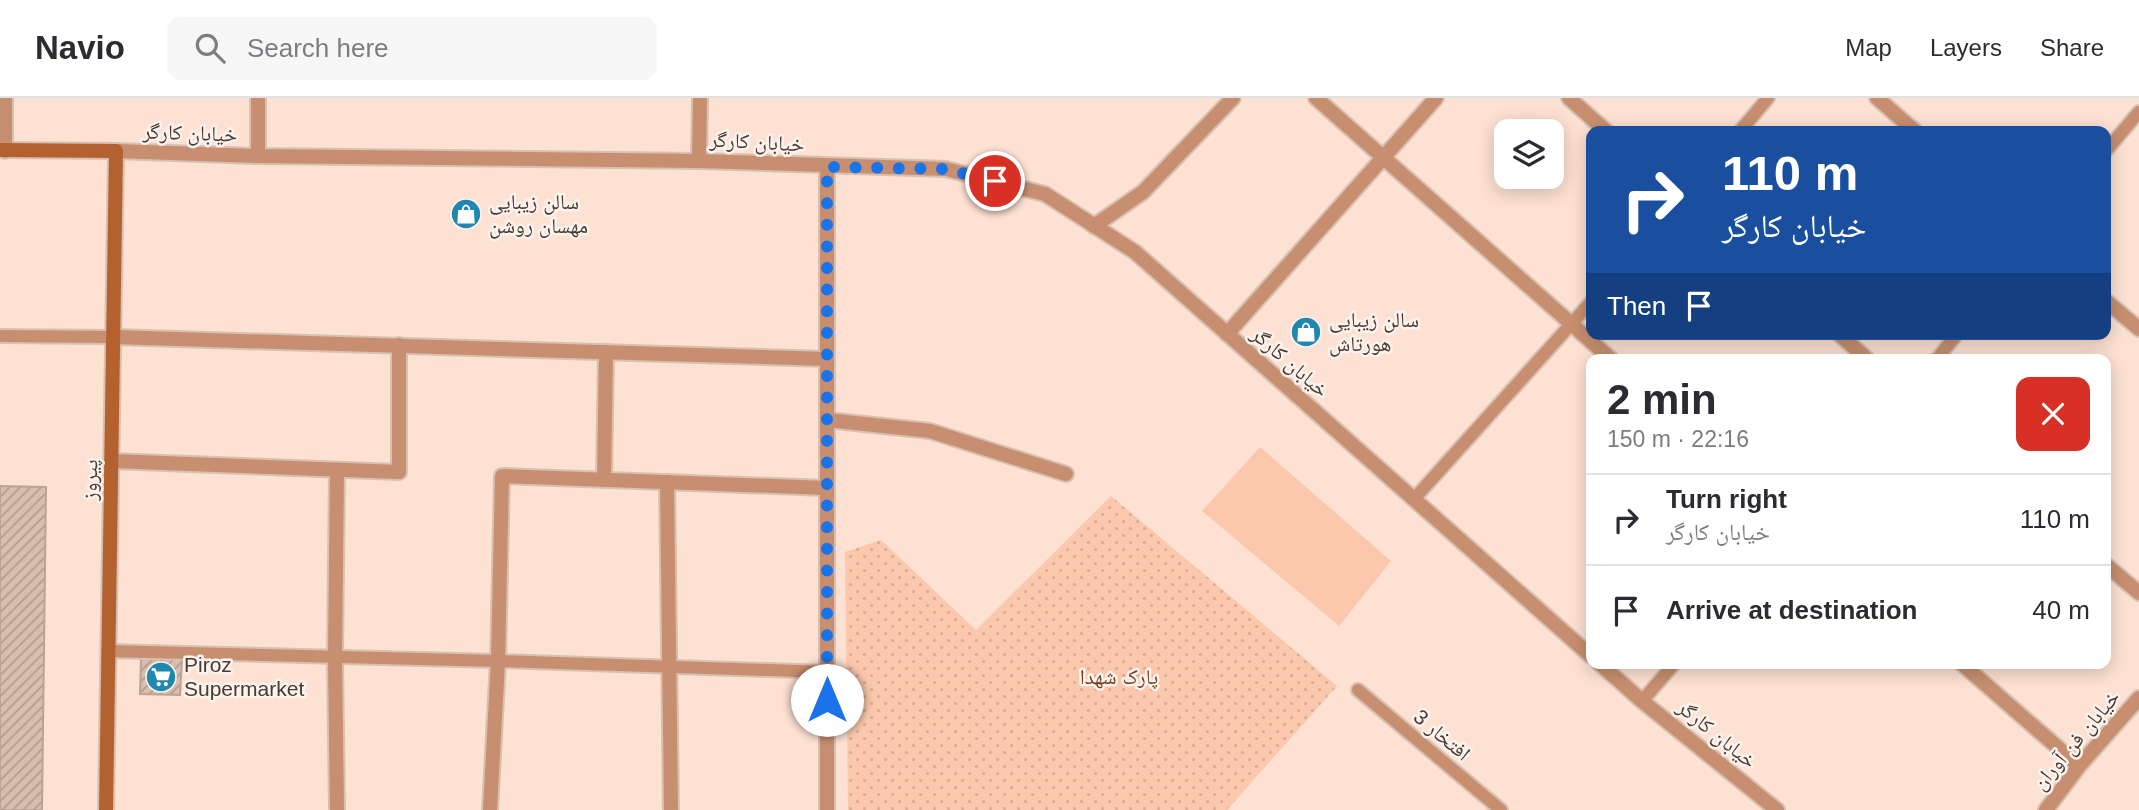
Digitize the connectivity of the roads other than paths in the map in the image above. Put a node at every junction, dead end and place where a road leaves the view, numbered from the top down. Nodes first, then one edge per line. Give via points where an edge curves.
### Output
1 (5, 98) edge
2 (258, 98) edge
3 (700, 98) edge
4 (1233, 98) edge
5 (1316, 98) edge
6 (1436, 98) edge
7 (1569, 98) edge
8 (1768, 98) edge
9 (1877, 98) edge
10 (2139, 112) edge
11 (1600, 126) edge
12 (1744, 126) edge
13 (1908, 126) edge
14 (2111, 145) edge
15 (2, 151) edge
16 (116, 152) junction
17 (258, 156) junction
18 (1382, 158) junction
19 (699, 161) junction
20 (827, 167) junction
21 (1094, 226) junction
22 (2111, 305) edge
23 (1586, 308) edge
24 (1571, 324) junction
25 (2139, 329) edge
26 (1227, 334) junction
27 (0, 336) edge
28 (113, 337) junction
29 (1586, 337) edge
30 (1589, 340) edge
31 (1846, 340) edge
32 (1952, 340) edge
33 (399, 345) junction
34 (607, 352) junction
35 (1605, 354) edge
36 (1861, 354) edge
37 (1941, 354) edge
38 (827, 359) junction
39 (827, 420) junction
40 (111, 461) junction
41 (337, 470) junction
42 (1066, 474) dead end
43 (604, 480) junction
44 (667, 482) junction
45 (827, 488) junction
46 (1414, 499) junction
47 (2111, 569) edge
48 (2139, 593) edge
49 (108, 652) junction
50 (1586, 652) edge
51 (335, 658) junction
52 (498, 661) junction
53 (669, 667) junction
54 (1607, 669) edge
55 (1670, 669) edge
56 (1968, 669) edge
57 (827, 672) junction
58 (1358, 690) dead end
59 (2139, 698) edge
60 (1642, 701) junction
61 (2079, 766) junction
62 (106, 810) edge
63 (337, 810) edge
64 (490, 810) edge
65 (671, 810) edge
66 (827, 810) edge
67 (1501, 810) edge
68 (1777, 810) edge
69 (2046, 810) edge

1 - 15 street
2 - 17 street
3 - 19 street
4 - 21 street via 1143,192
5 - 18 street
6 - 18 street
7 - 11 street
8 - 12 lane
9 - 13 street
10 - 14 lane
15 - 16 street, خیابان کارگر
16 - 17 street, خیابان کارگر
16 - 28 street, پیروز
17 - 19 street, خیابان کارگر
18 - 24 street
18 - 26 street
19 - 20 street, خیابان کارگر
20 - 21 street, خیابان کارگر via 946,169 1045,194
20 - 38 street
21 - 26 street, خیابان کارگر via 1135,252
22 - 25 street
23 - 24 lane
24 - 29 street
24 - 46 lane
26 - 46 street, خیابان کارگر
27 - 28 lane
28 - 33 street
28 - 40 street, پیروز
30 - 35 street
31 - 36 street
32 - 37 lane
33 - 34 street
33 - 41 street via 399,472
34 - 38 street
34 - 43 street
38 - 39 street
39 - 42 street via 930,431
39 - 45 street
40 - 41 street
40 - 49 street, پیروز
41 - 51 street
43 - 44 street
43 - 52 street via 502,476
44 - 45 street
44 - 53 street
45 - 57 street
46 - 50 street, خیابان کارگر
47 - 48 street
49 - 51 lane
49 - 62 street, پیروز
51 - 52 lane
51 - 63 street
52 - 53 lane
52 - 64 street
53 - 57 lane
53 - 65 street
54 - 60 street, خیابان کارگر
55 - 60 lane
56 - 61 street
57 - 66 street
58 - 67 lane, افتخار 3
59 - 61 street, خیابان فن آوران
60 - 68 street, خیابان کارگر
61 - 69 street, خیابان فن آوران

